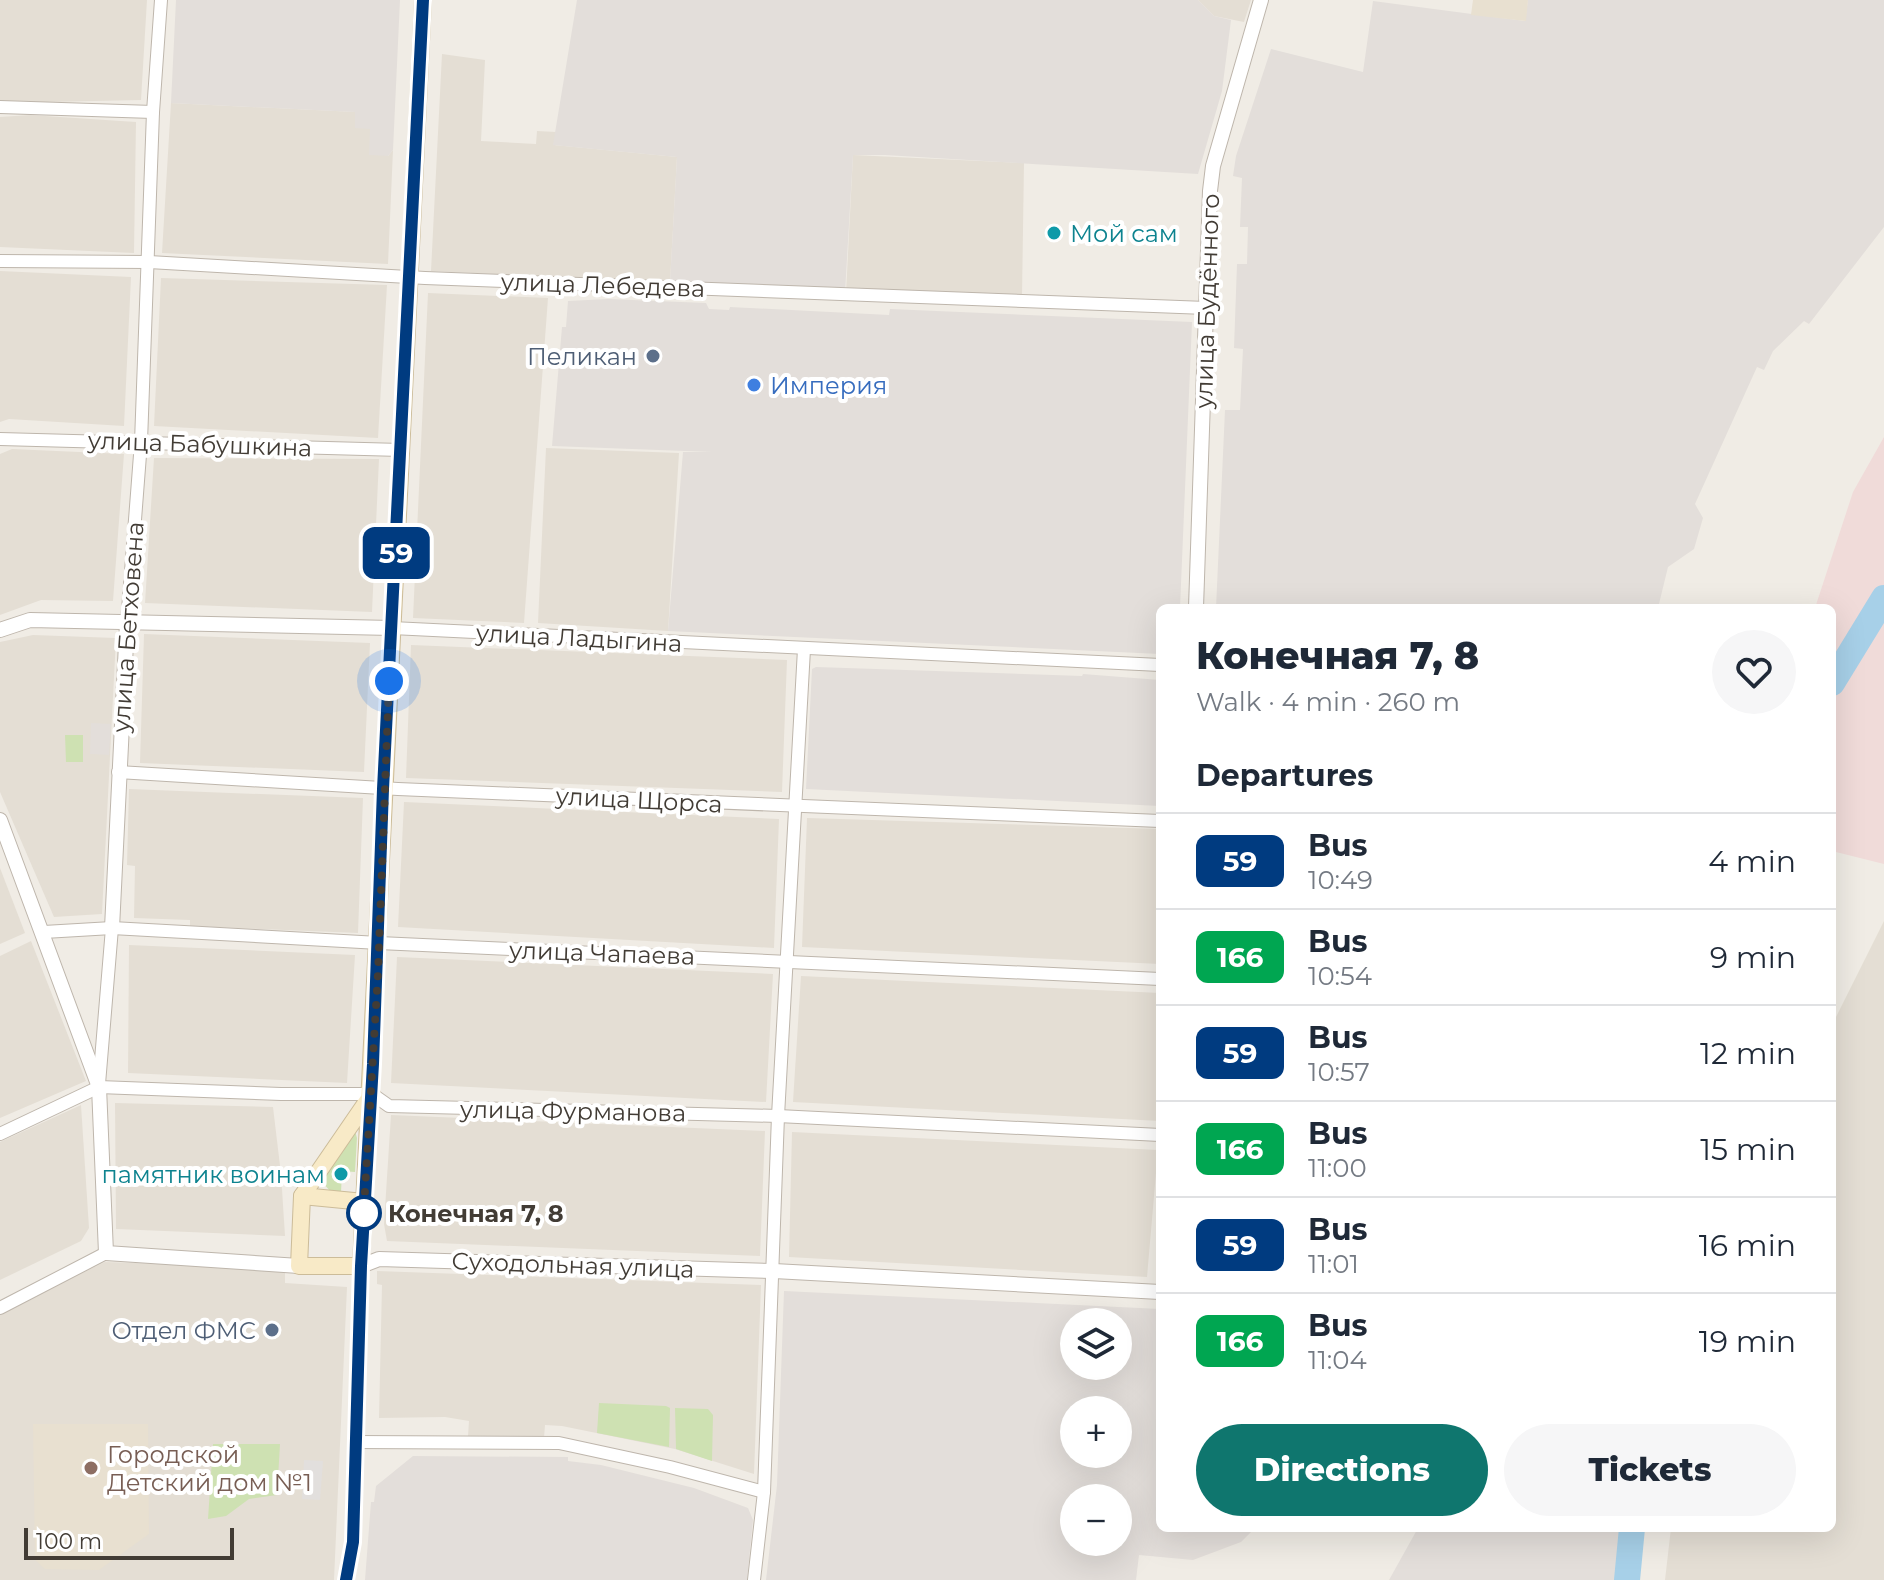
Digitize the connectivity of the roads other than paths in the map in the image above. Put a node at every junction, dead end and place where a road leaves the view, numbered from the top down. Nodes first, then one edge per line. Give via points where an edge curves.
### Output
1 (161, 0) edge
2 (423, 0) edge
3 (1261, 0) edge
4 (0, 107) edge
5 (153, 112) junction
6 (0, 261) edge
7 (149, 262) junction
8 (409, 277) junction
9 (1206, 308) junction
10 (0, 439) edge
11 (141, 442) junction
12 (401, 450) junction
13 (1196, 604) edge
14 (127, 623) junction
15 (392, 628) junction
16 (0, 630) edge
17 (804, 649) junction
18 (1156, 665) edge
19 (118, 772) junction
20 (383, 789) junction
21 (794, 807) junction
22 (0, 820) edge
23 (1156, 821) edge
24 (112, 928) junction
25 (44, 932) junction
26 (379, 943) junction
27 (787, 961) junction
28 (1156, 979) edge
29 (99, 1087) junction
30 (372, 1094) junction
31 (778, 1116) junction
32 (0, 1134) edge
33 (1156, 1135) edge
34 (302, 1196) junction
35 (364, 1202) junction
36 (106, 1253) junction
37 (299, 1266) junction
38 (361, 1266) junction
39 (774, 1271) junction
40 (1156, 1292) edge
41 (0, 1308) edge
42 (354, 1442) junction
43 (764, 1492) junction
44 (346, 1580) edge
45 (754, 1580) edge

1 - 5 street, улица Бетховена
2 - 8 main road
3 - 9 street, улица Будённого via 1213,166
4 - 5 street
5 - 7 street, улица Бетховена
6 - 7 street, улица Лебедева
7 - 8 street, улица Лебедева
7 - 11 street, улица Бетховена
8 - 9 street, улица Лебедева
8 - 12 main road
9 - 13 street, улица Будённого
10 - 11 street, улица Бабушкина
11 - 12 street, улица Бабушкина
11 - 14 street, улица Бетховена
12 - 15 main road
14 - 15 street, улица Ладыгина
14 - 16 street, улица Ладыгина via 30,620
14 - 19 street, улица Бетховена
15 - 17 street, улица Ладыгина
15 - 20 main road
17 - 18 street, улица Ладыгина
17 - 21 street
19 - 20 street, улица Щорса
19 - 24 street, улица Бетховена
20 - 21 street, улица Щорса
20 - 26 main road
21 - 23 street, улица Щорса
21 - 27 street
22 - 25 street
24 - 25 street, улица Чапаева
24 - 26 street, улица Чапаева
24 - 29 street, улица Бетховена
25 - 29 street
26 - 27 street, улица Чапаева
26 - 30 main road
27 - 28 street, улица Чапаева
27 - 31 street
29 - 30 street, улица Фурманова
29 - 32 street, улица Фурманова
29 - 36 street, улица Бетховена
30 - 31 street, улица Фурманова via 389,1106
30 - 34 main road
30 - 35 main road
31 - 33 street, улица Фурманова
31 - 39 street
34 - 35 main road
34 - 37 main road
35 - 38 main road
36 - 37 street, Суходольная улица
36 - 41 street
37 - 38 main road, Суходольная улица
38 - 39 street, Суходольная улица via 379,1259
38 - 42 street
39 - 40 street, Суходольная улица
39 - 43 street
42 - 43 street via 559,1443
42 - 44 street via 353,1542
43 - 45 street

